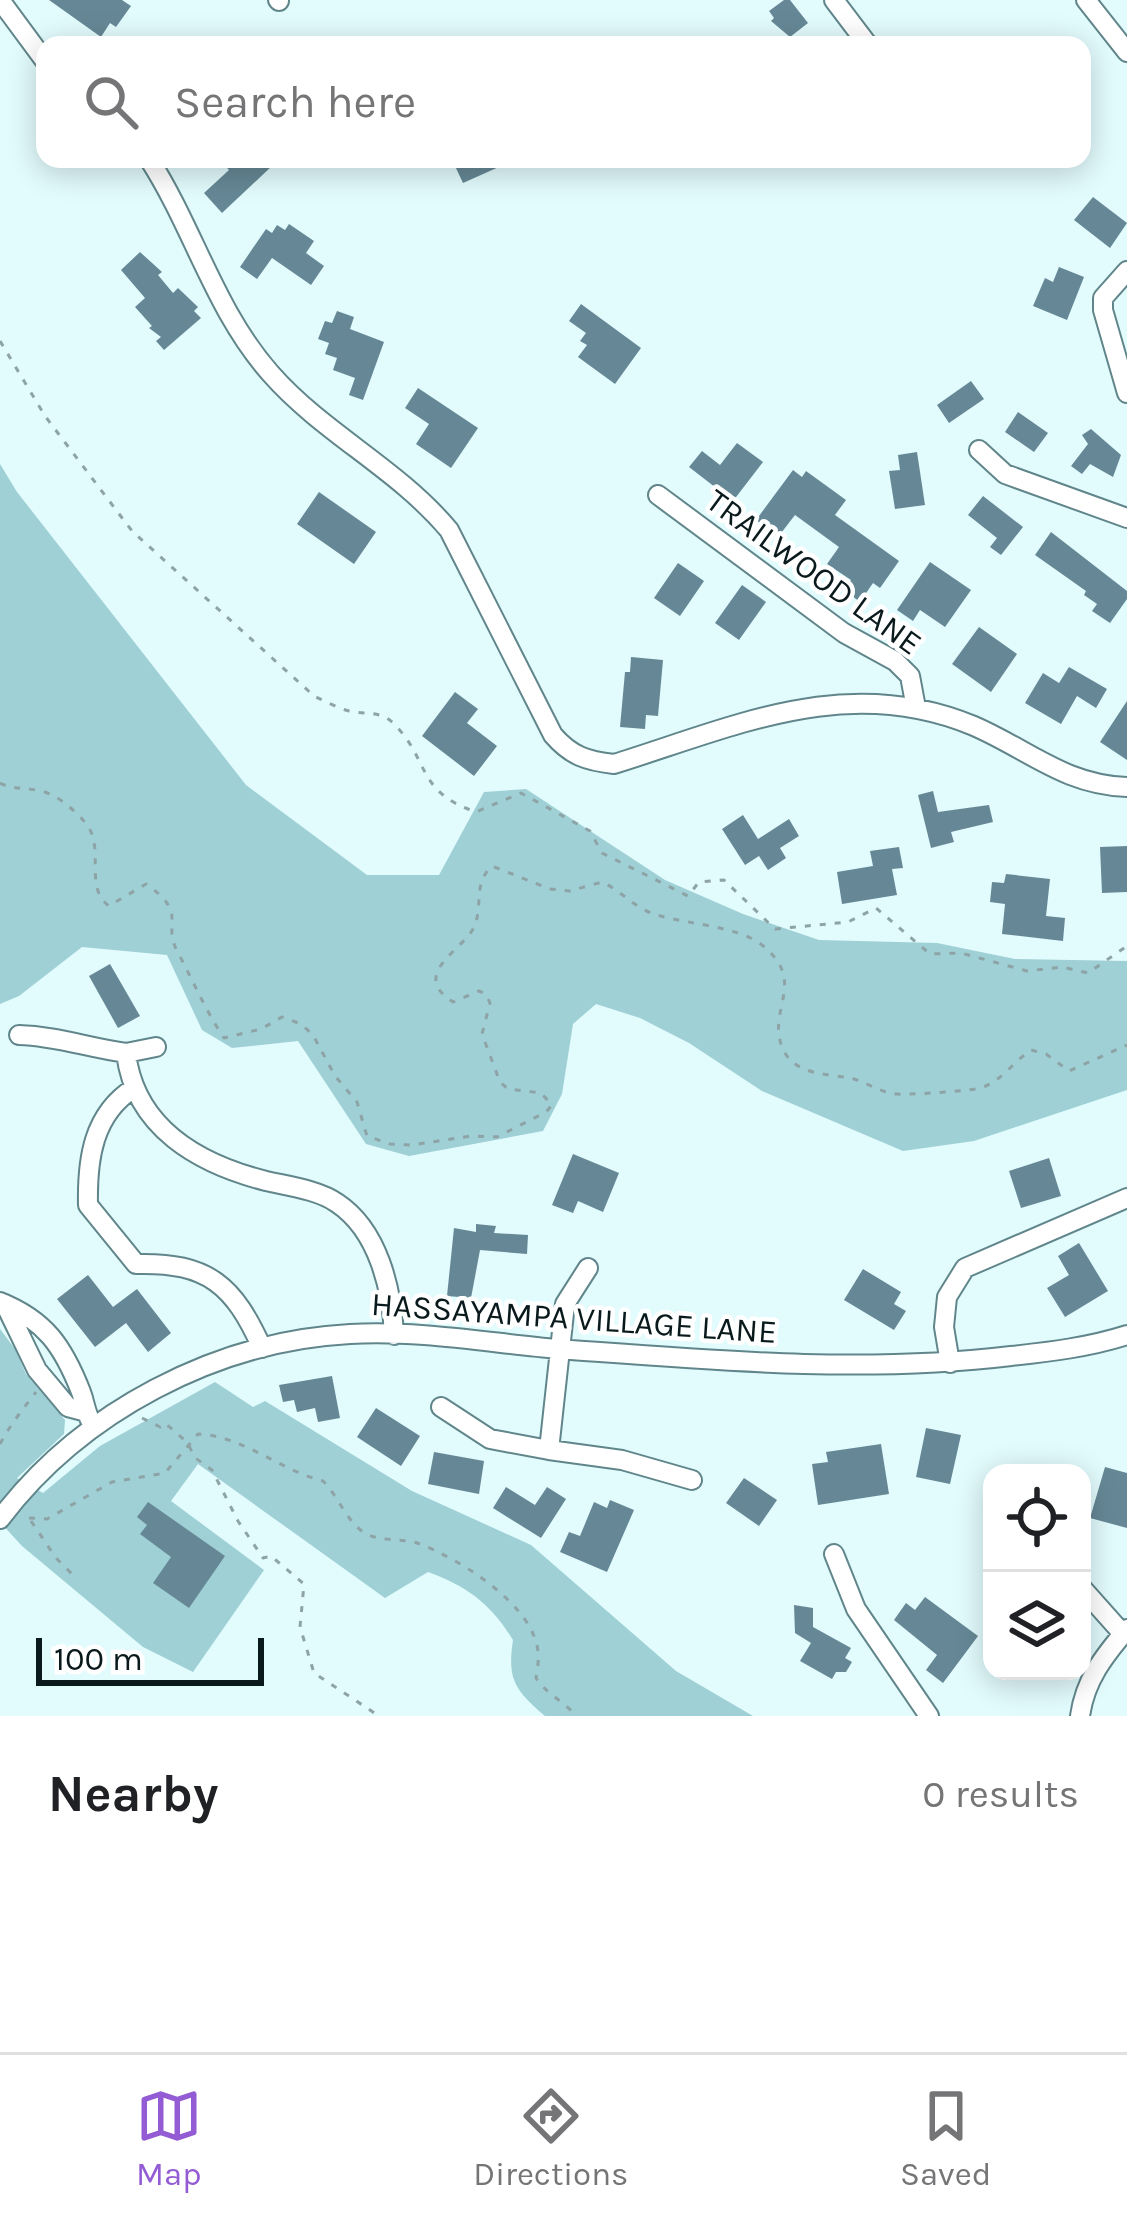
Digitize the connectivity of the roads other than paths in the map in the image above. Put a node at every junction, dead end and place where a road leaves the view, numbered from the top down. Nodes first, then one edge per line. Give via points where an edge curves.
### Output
1 (0, 0) edge
2 (834, 0) edge
3 (1086, 0) edge
4 (861, 36) edge
5 (36, 49) edge
6 (1127, 52) edge
7 (155, 168) edge
8 (1127, 271) edge
9 (1127, 393) edge
10 (979, 450) dead end
11 (658, 495) dead end
12 (1127, 518) edge
13 (916, 708) junction
14 (1127, 787) edge
15 (19, 1035) dead end
16 (156, 1047) dead end
17 (126, 1053) junction
18 (134, 1088) junction
19 (1127, 1198) edge
20 (588, 1268) dead end
21 (2, 1303) edge
22 (48, 1332) junction
23 (394, 1335) junction
24 (1127, 1335) edge
25 (26, 1344) junction
26 (262, 1348) junction
27 (559, 1348) junction
28 (950, 1364) junction
29 (441, 1407) dead end
30 (88, 1419) junction
31 (549, 1450) junction
32 (692, 1480) dead end
33 (0, 1519) edge
34 (834, 1554) dead end
35 (1091, 1597) edge
36 (1125, 1632) edge
37 (929, 1716) edge
38 (1080, 1716) edge

1 - 5 street
2 - 4 street
3 - 6 street
7 - 13 street via 234,326 271,374 449,530 567,752 614,764 808,706
8 - 9 street via 1102,310
10 - 12 street via 1005,474
11 - 13 street, TRAILWOOD LANE via 844,633 895,661 910,676
13 - 14 street via 972,725 1094,786
15 - 17 street
16 - 17 street
17 - 18 street
18 - 23 street via 180,1146 226,1171 335,1201 357,1221 382,1266
18 - 26 street via 114,1101 93,1143 88,1205 136,1264 194,1270 238,1299
19 - 28 street via 965,1268 946,1297
20 - 27 street via 565,1304
21 - 22 street
21 - 25 street
22 - 25 street
22 - 30 street
23 - 26 street, HASSAYAMPA VILLAGE LANE
23 - 27 street, HASSAYAMPA VILLAGE LANE
24 - 28 street, HASSAYAMPA VILLAGE LANE
25 - 30 street via 47,1383
26 - 30 street, HASSAYAMPA VILLAGE LANE
27 - 28 street, HASSAYAMPA VILLAGE LANE via 856,1367
27 - 31 street
29 - 31 street via 490,1439
30 - 33 street, HASSAYAMPA VILLAGE LANE
31 - 32 street
34 - 37 street via 856,1609
35 - 36 street
36 - 38 street via 1084,1689

